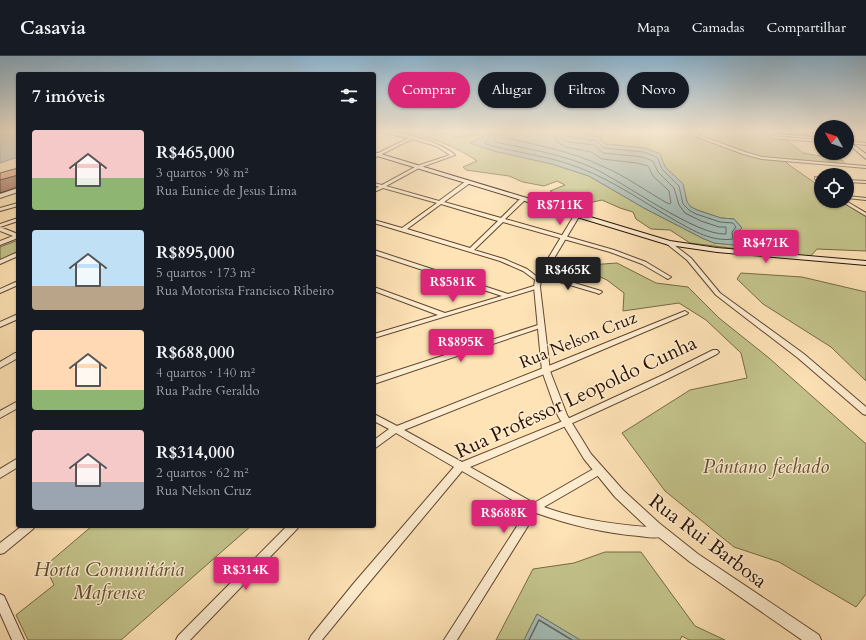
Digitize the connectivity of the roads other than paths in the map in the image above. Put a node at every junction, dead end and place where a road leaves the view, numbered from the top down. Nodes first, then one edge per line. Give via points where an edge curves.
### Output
1 (387, 158) edge
2 (444, 158) edge
3 (765, 158) edge
4 (418, 167) junction
5 (866, 167) edge
6 (854, 181) edge
7 (468, 182) junction
8 (866, 182) edge
9 (376, 184) edge
10 (383, 186) junction
11 (376, 190) edge
12 (16, 191) edge
13 (0, 196) edge
14 (854, 198) edge
15 (523, 199) junction
16 (866, 199) edge
17 (440, 202) junction
18 (16, 205) edge
19 (854, 208) edge
20 (0, 210) edge
21 (577, 215) junction
22 (866, 215) edge
23 (16, 220) edge
24 (502, 220) junction
25 (376, 221) edge
26 (0, 226) edge
27 (0, 229) edge
28 (403, 230) junction
29 (16, 235) edge
30 (16, 237) edge
31 (564, 237) junction
32 (669, 243) junction
33 (0, 244) edge
34 (471, 250) junction
35 (376, 253) edge
36 (16, 255) edge
37 (0, 262) edge
38 (866, 263) edge
39 (668, 277) dead end
40 (539, 280) junction
41 (16, 284) edge
42 (376, 290) edge
43 (0, 291) edge
44 (599, 292) dead end
45 (509, 296) junction
46 (685, 313) dead end
47 (445, 315) junction
48 (16, 317) edge
49 (0, 325) edge
50 (542, 326) junction
51 (376, 335) edge
52 (715, 352) dead end
53 (16, 356) edge
54 (0, 365) edge
55 (546, 370) junction
56 (376, 380) edge
57 (16, 405) edge
58 (866, 412) edge
59 (0, 415) edge
60 (376, 418) edge
61 (566, 423) junction
62 (396, 430) junction
63 (376, 443) edge
64 (16, 463) edge
65 (460, 467) junction
66 (598, 471) junction
67 (0, 474) edge
68 (534, 508) junction
69 (28, 528) edge
70 (292, 528) edge
71 (662, 533) junction
72 (0, 550) edge
73 (0, 600) edge
74 (18, 640) edge
75 (182, 640) edge
76 (315, 640) edge
77 (450, 640) edge
78 (814, 640) edge

1 - 4 main road
2 - 4 street
3 - 5 street
4 - 7 main road
4 - 10 street
6 - 8 street
7 - 15 main road
7 - 17 street
9 - 10 street
10 - 11 street
10 - 17 street
12 - 13 street
14 - 16 street
15 - 21 main road
15 - 24 street
17 - 24 street
17 - 28 street
18 - 20 street
19 - 22 street
21 - 31 street
21 - 32 main road
23 - 26 street
24 - 31 street
24 - 34 street
25 - 28 street
27 - 29 street
28 - 34 street
30 - 33 street
31 - 39 street via 631,257
31 - 40 street
32 - 38 main road via 717,250
32 - 58 street via 690,259 718,294 787,345
34 - 40 street via 515,265
35 - 45 street
36 - 37 street
40 - 44 street
40 - 45 street
40 - 50 street, Rua Rui Barbosa
41 - 43 street
42 - 47 street
45 - 47 street
46 - 55 street, Rua Nelson Cruz
47 - 51 street
48 - 49 street
50 - 55 street, Rua Rui Barbosa
50 - 56 street
52 - 61 street, Rua Professor Leopoldo Cunha
53 - 54 street
55 - 61 street, Rua Rui Barbosa
55 - 62 street, Rua Nelson Cruz
57 - 59 street
60 - 62 street
61 - 65 street, Rua Professor Leopoldo Cunha
61 - 66 street, Rua Rui Barbosa
62 - 63 street, Rua Nelson Cruz
62 - 65 street
64 - 67 street
65 - 68 street
65 - 76 street, Rua Professor Leopoldo Cunha
66 - 68 street
66 - 71 street, Rua Rui Barbosa
68 - 71 street via 597,527
68 - 77 street
69 - 72 street
70 - 75 street
71 - 78 street, Rua Rui Barbosa via 705,566
73 - 74 street

